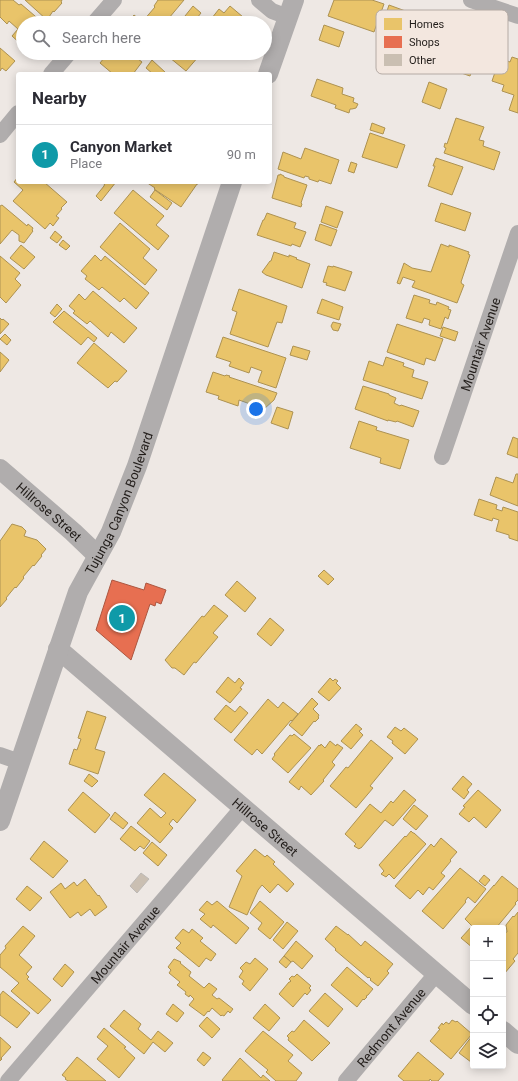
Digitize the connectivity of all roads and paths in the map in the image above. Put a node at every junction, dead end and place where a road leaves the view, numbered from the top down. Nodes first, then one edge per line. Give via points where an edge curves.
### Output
1 (114, 0) edge
2 (259, 0) edge
3 (471, 0) edge
4 (291, 8) edge
5 (500, 10) edge
6 (508, 13) edge
7 (100, 16) edge
8 (518, 16) edge
9 (63, 60) edge
10 (53, 72) edge
11 (269, 72) edge
12 (16, 115) edge
13 (0, 135) edge
14 (231, 184) edge
15 (518, 232) edge
16 (442, 457) dead end
17 (0, 469) edge
18 (97, 555) junction
19 (58, 649) junction
20 (0, 755) edge
21 (20, 762) junction
22 (242, 807) junction
23 (0, 821) edge
24 (436, 974) junction
25 (470, 1002) edge
26 (505, 1033) edge
27 (518, 1044) edge
28 (8, 1081) edge
29 (346, 1081) edge

1 - 7 street
2 - 4 street via 272,10
3 - 5 street
4 - 11 street
6 - 8 street
9 - 10 street
12 - 13 street
14 - 18 street, Tujunga Canyon Boulevard via 137,466 111,532
15 - 16 street, Mountair Avenue
17 - 18 street, Hillrose Street
18 - 19 street, Tujunga Canyon Boulevard via 78,592
19 - 21 street, Tujunga Canyon Boulevard
19 - 22 street, Hillrose Street
20 - 21 street
21 - 23 street, Tujunga Canyon Boulevard
22 - 24 street, Hillrose Street
22 - 28 street, Mountair Avenue
24 - 25 street, Hillrose Street
24 - 29 street, Redmont Avenue
26 - 27 street

